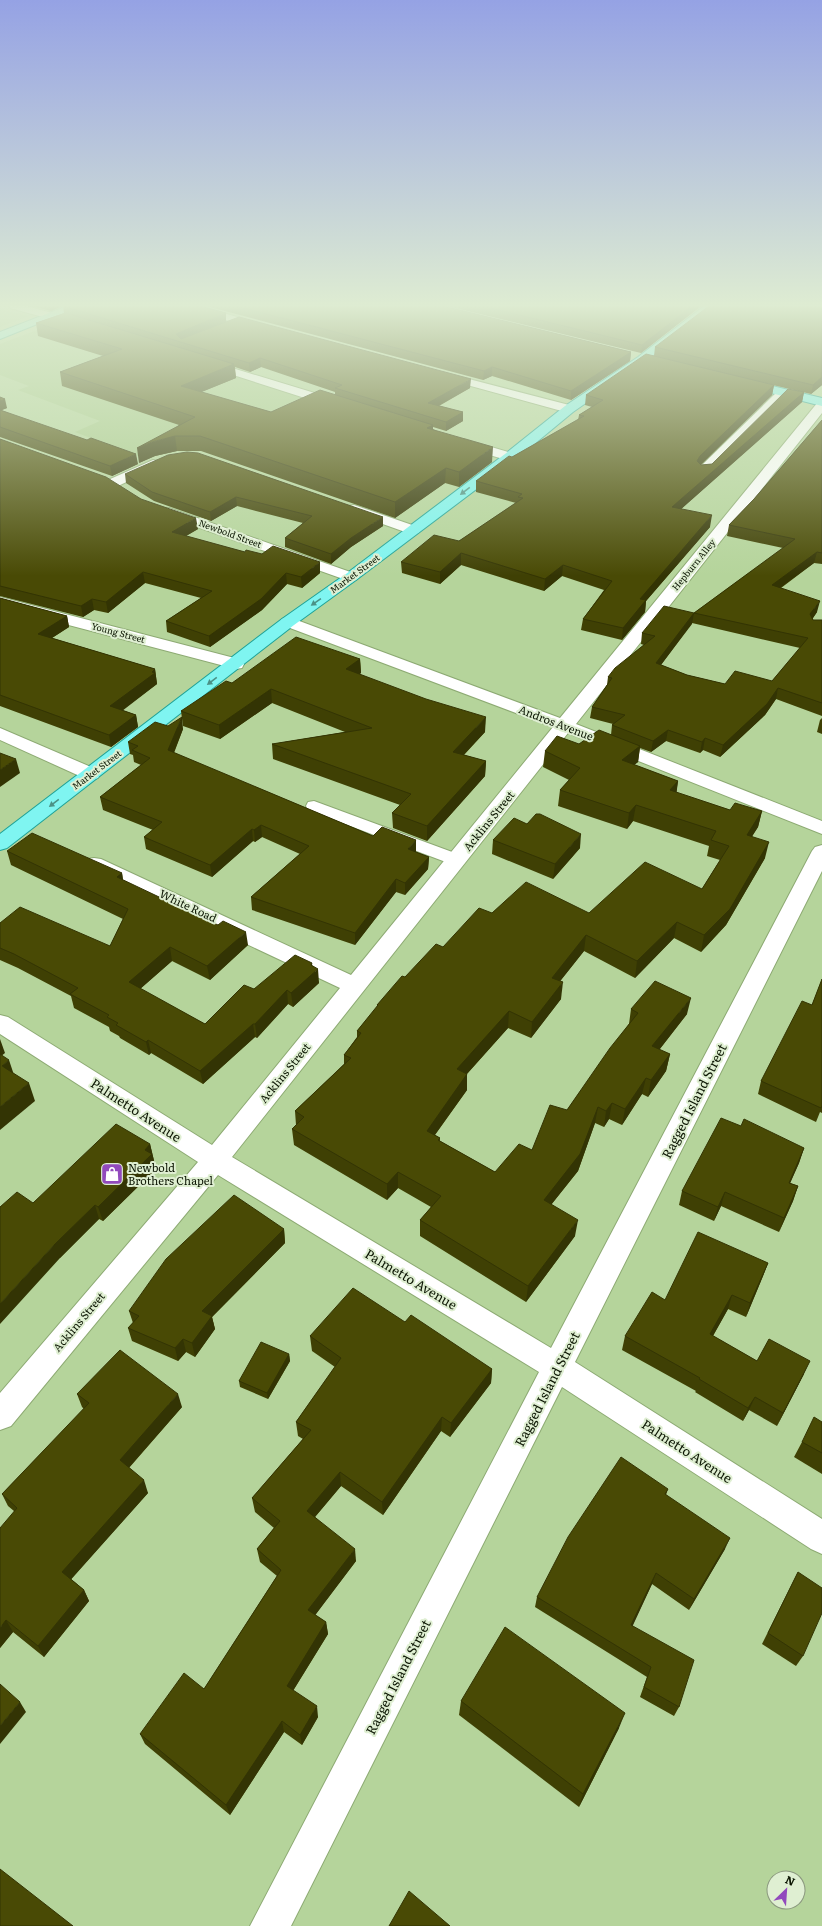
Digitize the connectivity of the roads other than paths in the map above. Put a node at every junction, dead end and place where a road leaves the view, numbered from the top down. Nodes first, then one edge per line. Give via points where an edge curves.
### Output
1 (311, 396) edge
2 (520, 396) edge
3 (590, 396) edge
4 (780, 396) edge
5 (793, 396) edge
6 (822, 404) edge
7 (350, 408) edge
8 (569, 409) junction
9 (450, 438) edge
10 (510, 457) junction
11 (163, 459) edge
12 (704, 471) edge
13 (99, 478) edge
14 (340, 504) edge
15 (156, 507) edge
16 (413, 530) junction
17 (351, 577) junction
18 (0, 602) edge
19 (288, 622) junction
20 (236, 664) junction
21 (565, 726) junction
22 (0, 733) edge
23 (91, 774) junction
24 (314, 806) dead end
25 (822, 828) edge
26 (18, 830) junction
27 (39, 839) edge
28 (0, 844) edge
29 (822, 851) edge
30 (74, 855) edge
31 (457, 860) junction
32 (356, 986) junction
33 (0, 1023) edge
34 (215, 1160) junction
35 (558, 1368) junction
36 (0, 1416) edge
37 (822, 1538) edge
38 (270, 1926) edge

1 - 7 street
2 - 8 street
3 - 8 main road, Market Street
4 - 12 street
5 - 6 main road
6 - 21 street, Hepburn Alley
8 - 10 main road, Market Street
9 - 10 street
10 -> 16 main road, Market Street
11 - 13 street via 119,487
14 - 16 street
15 - 17 street, Newbold Street
16 - 17 main road, Market Street
17 -> 19 main road, Market Street
18 - 20 street, Young Street
19 - 20 main road, Market Street
19 - 21 street, Andros Avenue
20 -> 23 main road, Market Street
21 - 25 street, Andros Avenue
21 - 31 street, Acklins Street
22 - 23 street
23 -> 26 main road, Market Street
24 - 31 lane
26 - 27 street
26 - 28 main road, Market Street
29 - 35 street, Ragged Island Street
30 - 32 street, White Road
31 - 32 street, Acklins Street
32 - 34 street, Acklins Street
33 - 34 street, Palmetto Avenue
34 - 35 street, Palmetto Avenue
34 - 36 street, Acklins Street
35 - 37 street, Palmetto Avenue
35 - 38 street, Ragged Island Street

